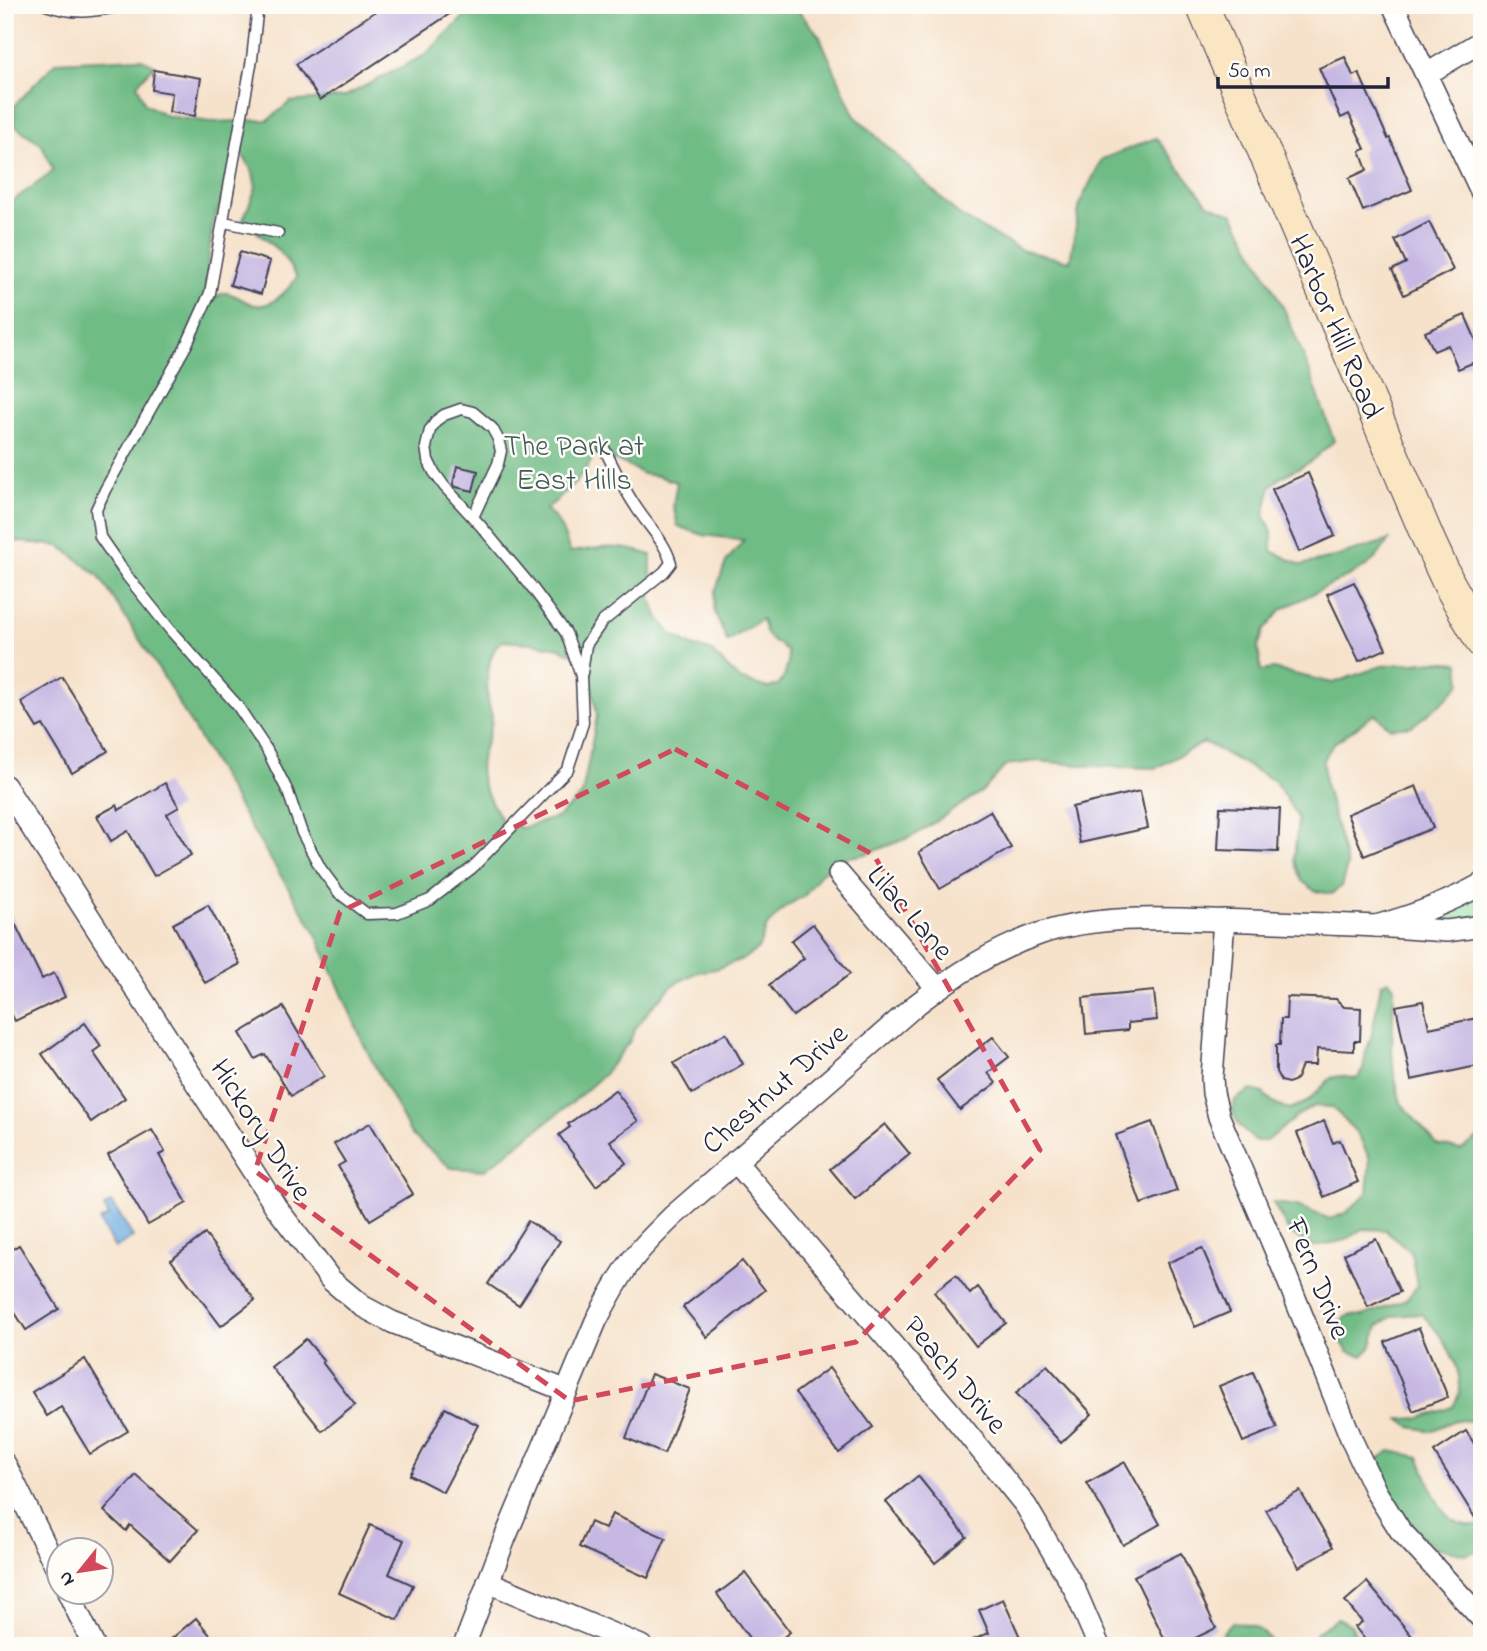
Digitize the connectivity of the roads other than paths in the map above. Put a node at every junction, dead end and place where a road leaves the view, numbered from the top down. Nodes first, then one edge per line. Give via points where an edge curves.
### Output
1 (46, 5) edge
2 (128, 5) edge
3 (258, 5) edge
4 (1202, 5) edge
5 (1393, 5) edge
6 (1482, 41) edge
7 (1427, 75) junction
8 (1482, 193) edge
9 (223, 222) junction
10 (278, 233) dead end
11 (604, 448) dead end
12 (473, 517) junction
13 (1482, 642) edge
14 (581, 676) junction
15 (5, 786) edge
16 (839, 874) dead end
17 (1482, 884) edge
18 (1224, 920) junction
19 (1376, 926) junction
20 (1482, 926) edge
21 (937, 988) junction
22 (736, 1161) junction
23 (567, 1391) junction
24 (5, 1464) edge
25 (46, 1546) edge
26 (488, 1582) junction
27 (75, 1606) edge
28 (1482, 1619) edge
29 (94, 1646) edge
30 (464, 1646) edge
31 (641, 1646) edge
32 (1099, 1646) edge

1 - 2 lane via 85,13
3 - 9 lane
4 - 13 street, Harbor Hill Road via 1430,544
5 - 7 street
6 - 7 street
7 - 8 street
9 - 10 lane
9 - 14 lane via 210,293 96,510 100,537 260,739 288,792 302,833 339,893 367,914 397,913 430,900 472,868 568,769 583,723
11 - 14 lane via 671,563 603,622 586,645
12 - 12 lane via 434,472 426,447 438,420 460,409 473,412 492,428 501,451
12 - 14 lane via 566,633
15 - 23 street, Hickory Drive via 276,1207 331,1280 362,1306 392,1322
16 - 21 street, Lilac Lane
17 - 19 street, Chestnut Drive via 1441,905
18 - 19 street, Chestnut Drive
18 - 21 street, Chestnut Drive via 1118,919 1072,926 1015,943
18 - 28 street, Fern Drive via 1213,1052 1213,1093 1219,1117 1376,1492 1400,1530
19 - 20 street, Chestnut Drive via 1447,931
21 - 22 street, Chestnut Drive
22 - 23 street, Chestnut Drive via 632,1259 596,1321
22 - 32 street, Peach Drive via 1026,1506 1074,1588
23 - 26 street, Chestnut Drive
24 - 25 street
26 - 30 street, Chestnut Drive
26 - 31 street
27 - 29 street

